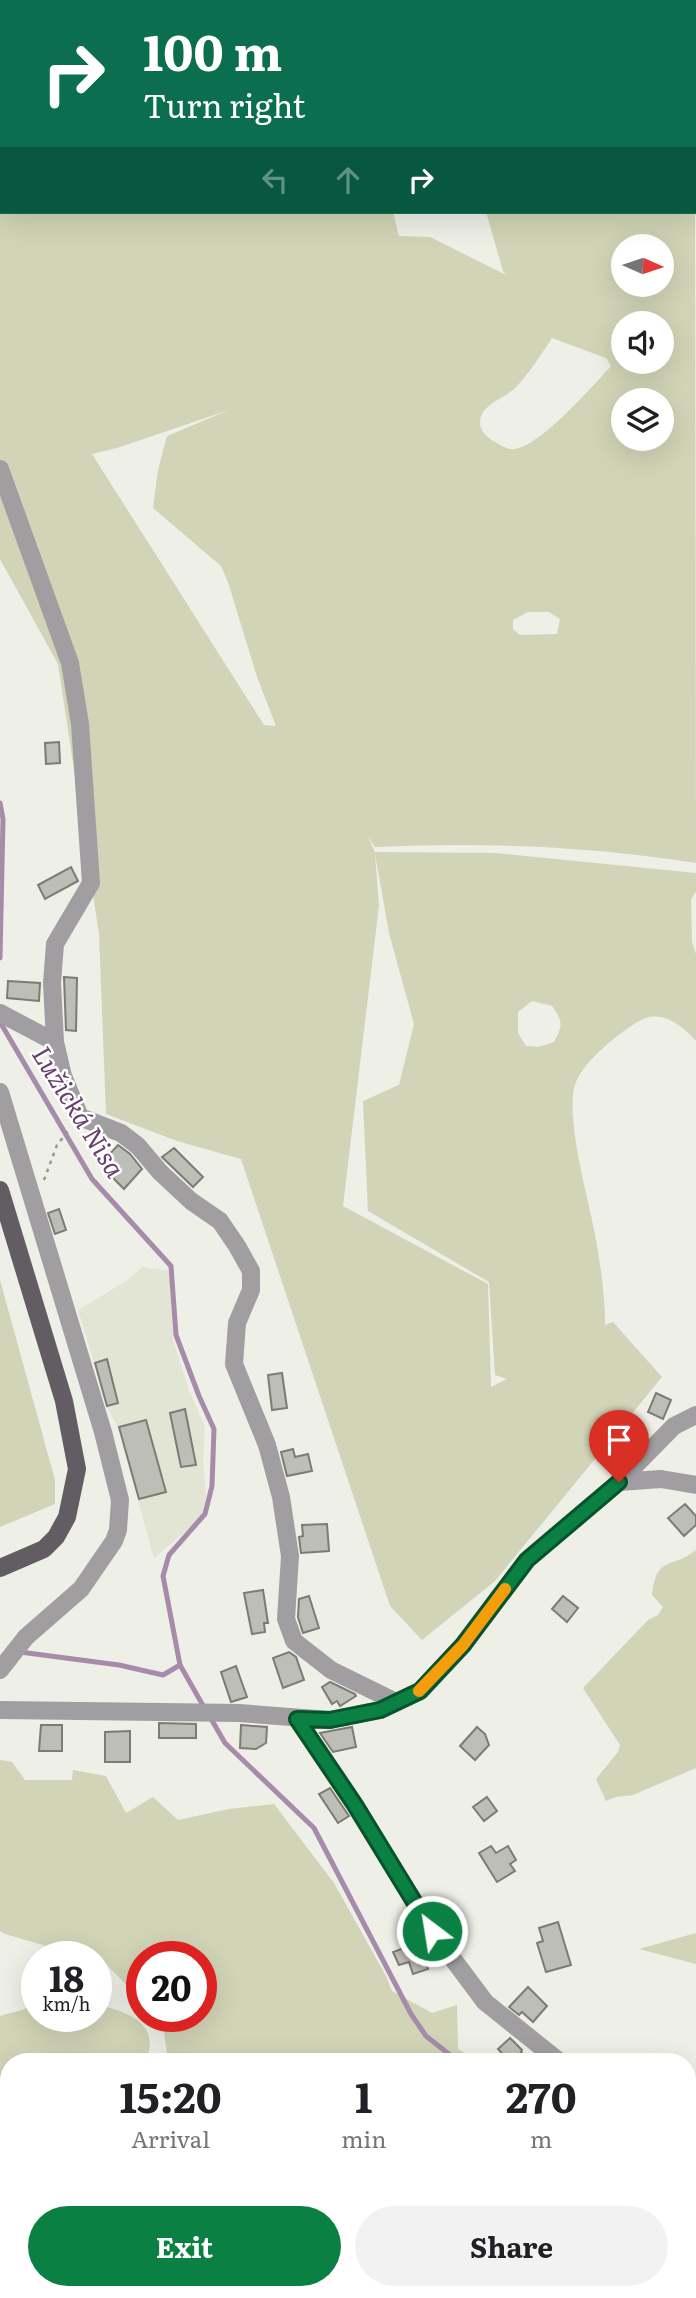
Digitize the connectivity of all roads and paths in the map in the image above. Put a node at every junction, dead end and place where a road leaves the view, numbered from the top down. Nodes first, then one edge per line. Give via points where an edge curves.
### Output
1 (0, 469) edge
2 (0, 1013) edge
3 (55, 1042) junction
4 (0, 1092) edge
5 (80, 1117) junction
6 (44, 1181) dead end
7 (0, 1191) edge
8 (696, 1415) edge
9 (619, 1482) junction
10 (696, 1485) edge
11 (0, 1568) edge
12 (0, 1670) edge
13 (396, 1702) junction
14 (0, 1710) edge
15 (297, 1719) junction
16 (549, 2053) edge

1 - 3 street via 70,663 80,724 91,883 55,944
2 - 3 street
3 - 5 street
4 - 12 street via 120,1500 114,1541 81,1589 26,1637
5 - 6 path via 57,1145
5 - 13 street via 121,1133 138,1146 175,1187 220,1221 237,1246 250,1271 251,1290 237,1323 234,1364 267,1445 281,1497 290,1556 286,1619 294,1641 331,1670
7 - 11 main road via 64,1402 77,1469 67,1517 57,1537 44,1549
8 - 9 street via 674,1426
9 - 10 street via 661,1479
9 - 13 street via 527,1560 420,1691
13 - 15 street via 380,1710 330,1720
14 - 15 street via 239,1713
15 - 16 street via 432,1931 485,2002

